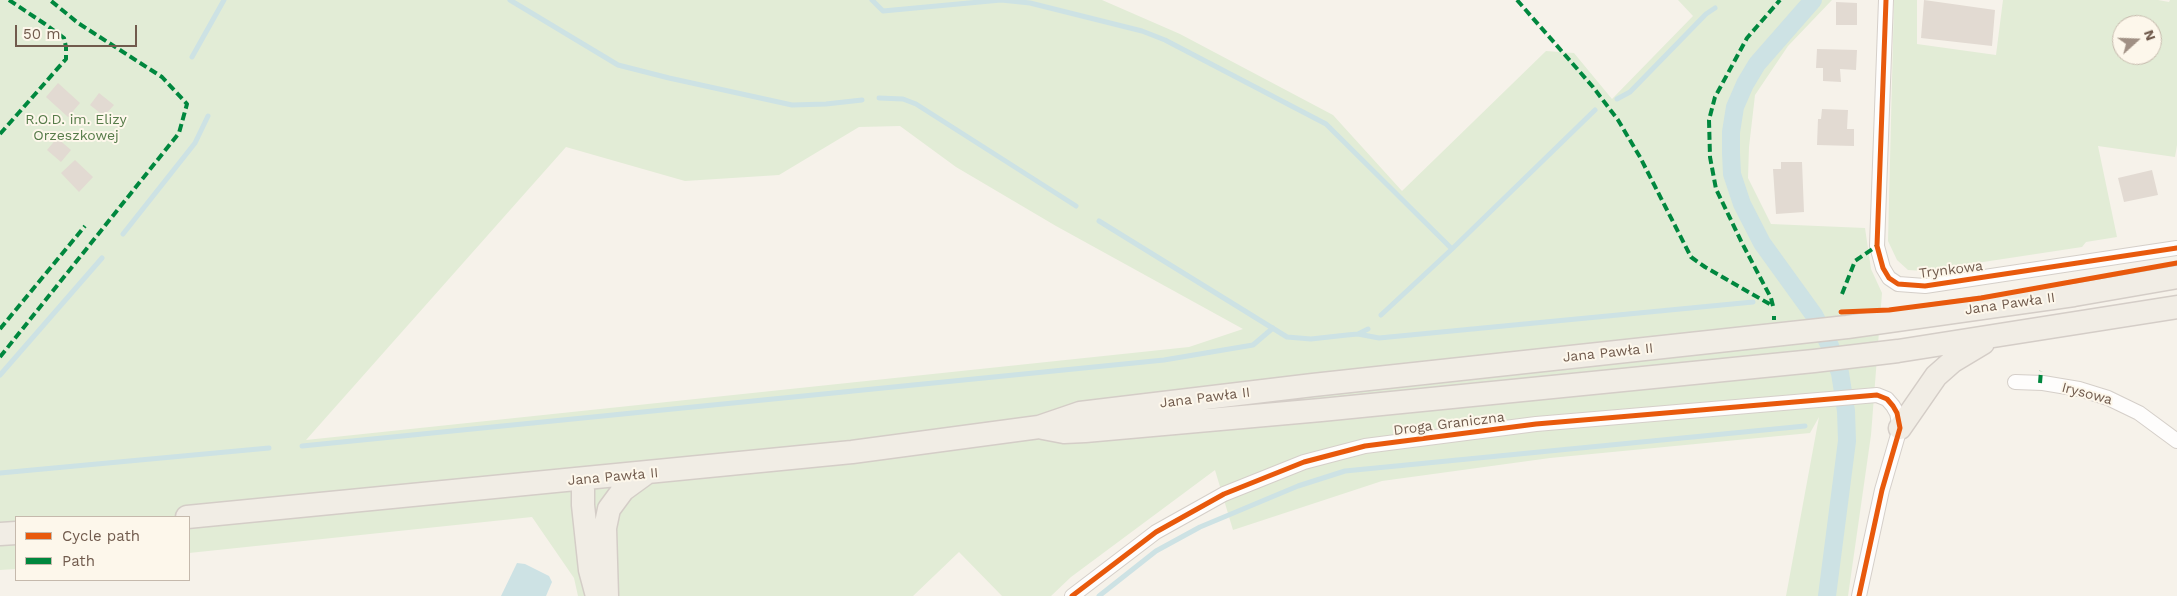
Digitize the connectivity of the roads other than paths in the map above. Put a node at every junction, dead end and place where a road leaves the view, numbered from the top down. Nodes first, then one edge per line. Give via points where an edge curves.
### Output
1 (1886, 0) edge
2 (2177, 248) edge
3 (2177, 277) edge
4 (2177, 307) edge
5 (1995, 336) junction
6 (2015, 382) dead end
7 (1039, 427) junction
8 (1900, 428) junction
9 (2177, 441) edge
10 (645, 474) junction
11 (583, 479) junction
12 (190, 517) edge
13 (15, 533) edge
14 (0, 534) edge
15 (597, 596) edge
16 (607, 596) edge
17 (1072, 596) edge
18 (1859, 596) edge

1 - 2 street, Trynkowa via 1878,246 1889,278 1903,285 1925,286
3 - 7 main road, Jana Pawła II via 1847,327 1080,413
4 - 5 main road, Jana Pawła II
5 - 7 main road, Jana Pawła II via 1814,361 1330,409 1085,431 1064,432
5 - 8 main road via 1936,376
6 - 9 street, Irysowa via 2079,389 2108,398 2138,413
7 - 10 main road, Jana Pawła II via 852,452
8 - 17 street, Droga Graniczna via 1897,413 1887,399 1867,394 1536,424 1365,446 1304,462 1224,494 1156,532
8 - 18 street via 1882,490
10 - 11 main road, Jana Pawła II
10 - 16 main road via 623,490 609,509 605,528
11 - 12 main road, Jana Pawła II
11 - 15 main road via 590,570
13 - 14 main road

